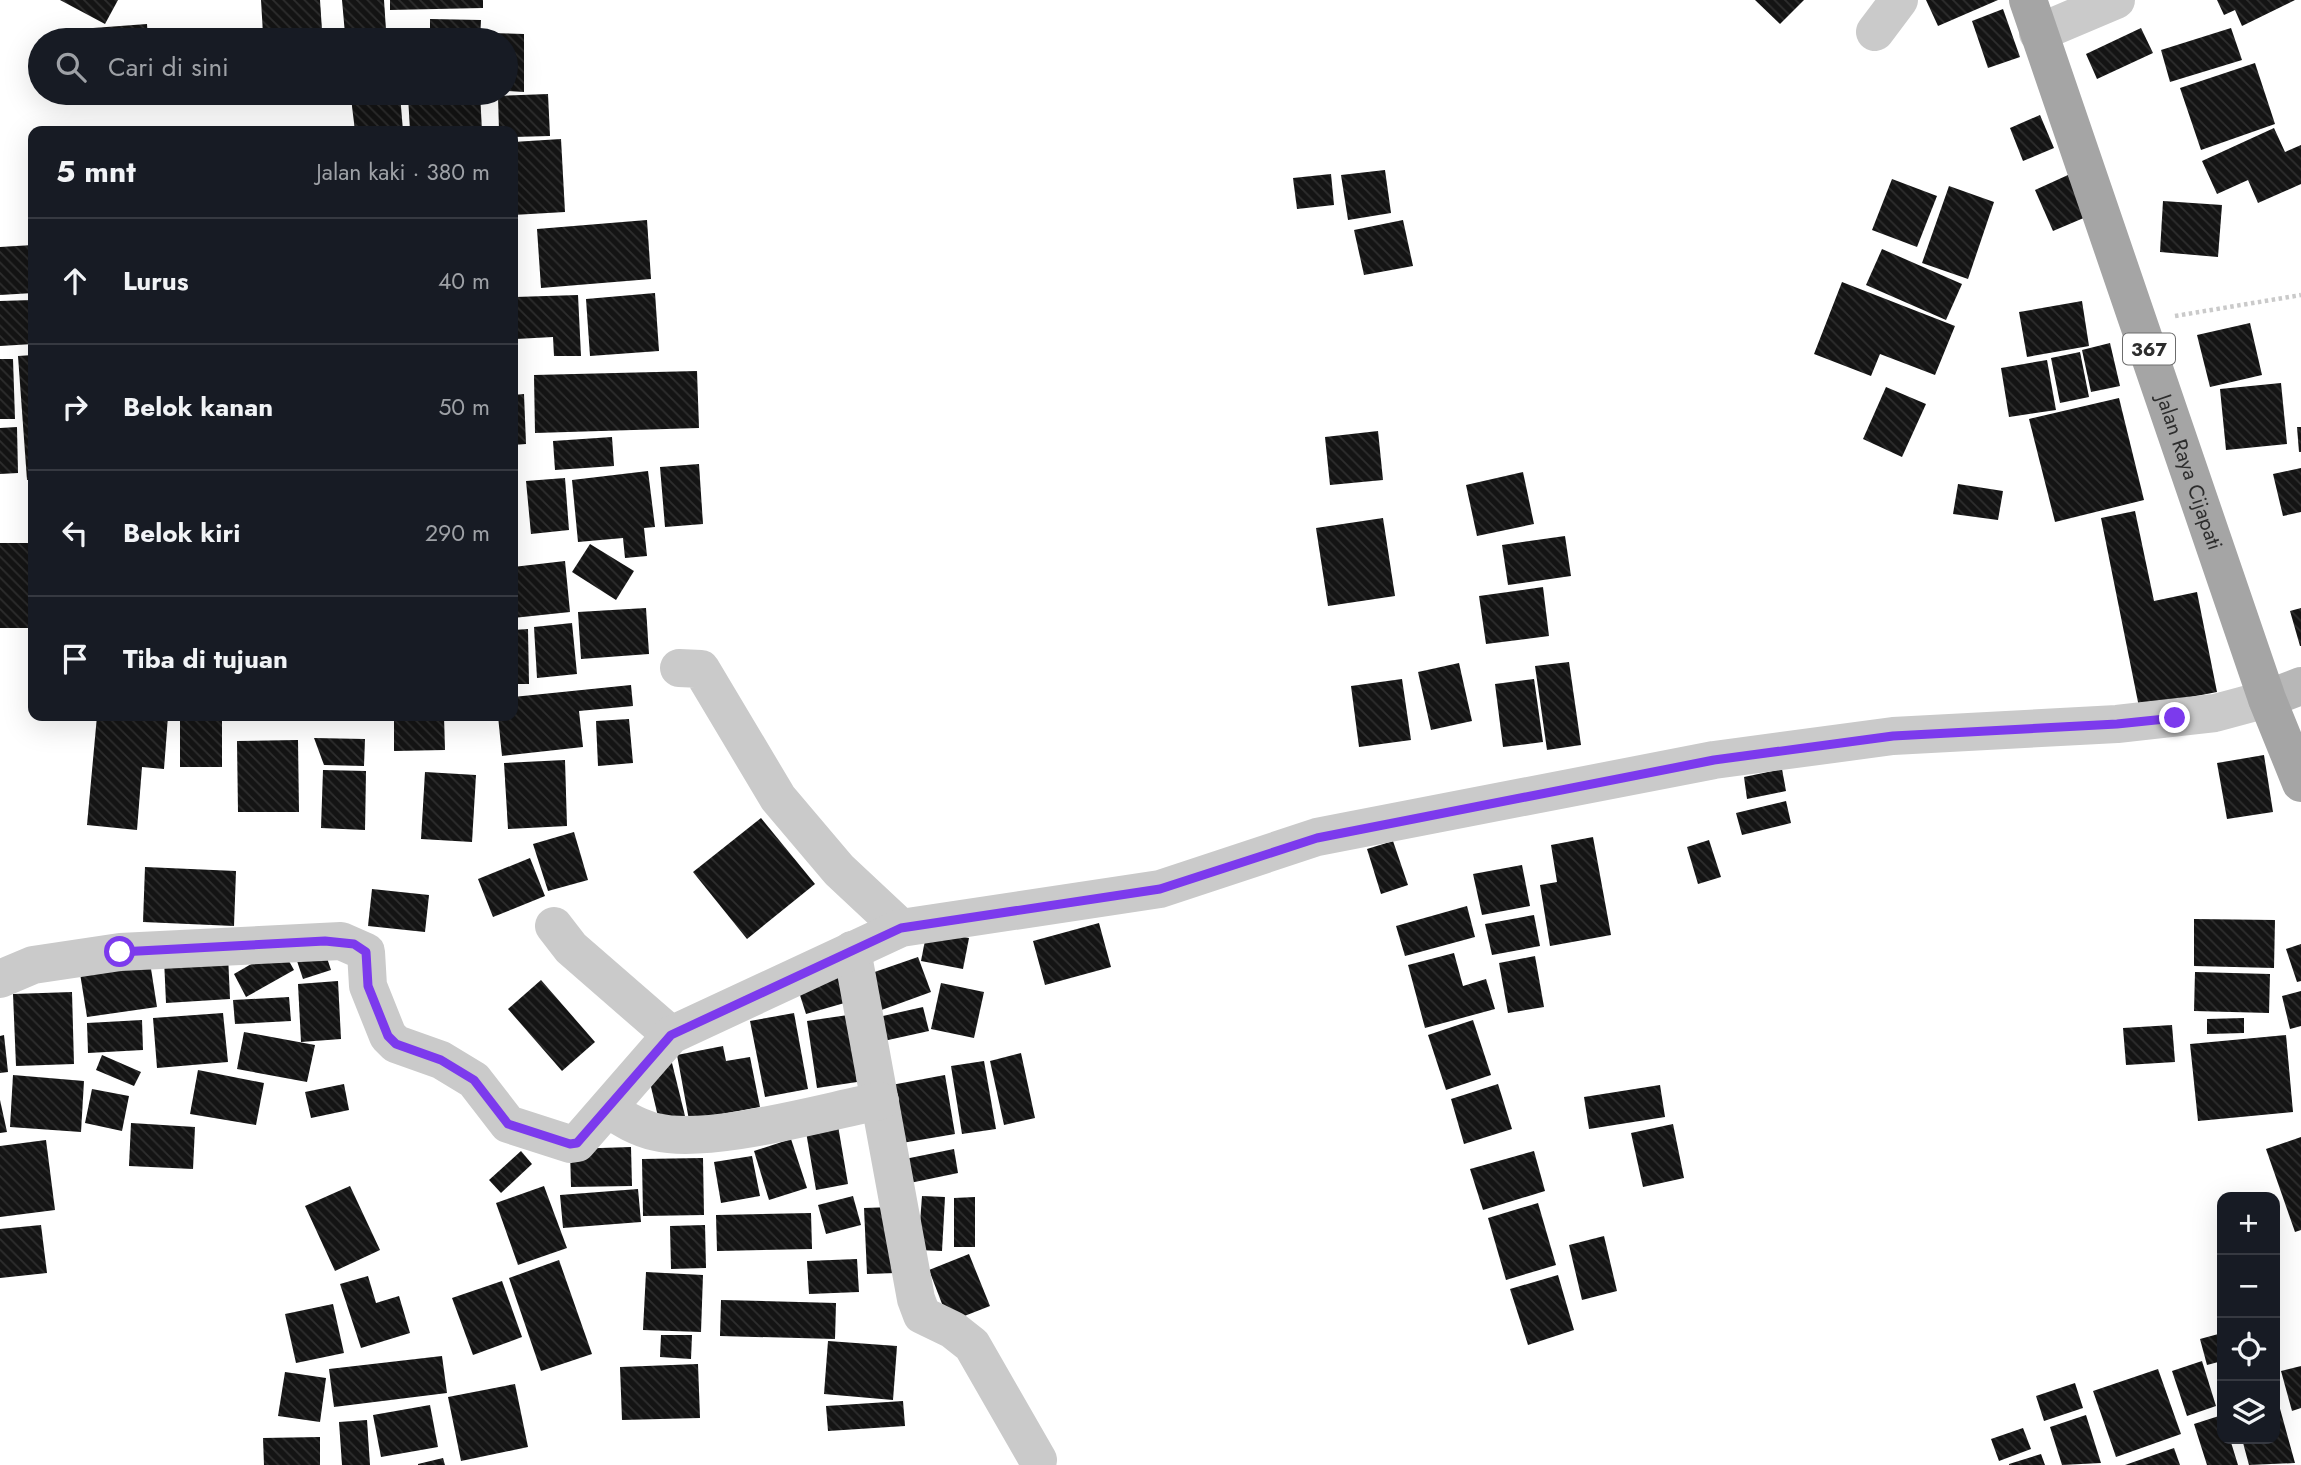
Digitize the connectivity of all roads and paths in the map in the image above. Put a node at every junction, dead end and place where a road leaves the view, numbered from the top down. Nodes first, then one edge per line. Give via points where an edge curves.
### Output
1 (1899, 0) edge
2 (2116, 0) edge
3 (2033, 17) edge
4 (1875, 32) dead end
5 (2301, 295) edge
6 (2139, 321) junction
7 (679, 668) dead end
8 (2284, 692) edge
9 (2301, 783) edge
10 (554, 926) dead end
11 (901, 928) junction
12 (852, 950) junction
13 (0, 979) edge
14 (671, 1035) junction
15 (880, 1101) junction
16 (608, 1108) junction
17 (1038, 1460) dead end

1 - 4 street
2 - 3 street
3 - 6 main road, Jalan Raya Cijapati / 367
5 - 6 path
6 - 8 main road, Jalan Raya Cijapati / 367
7 - 11 street via 695,667 705,673 778,798 839,870
8 - 9 main road, Jalan Raya Cijapati / 367
8 - 11 street via 2214,713 2164,719 1893,736 1714,760 1329,835 1160,889
10 - 14 street via 571,948
11 - 12 street
12 - 14 street
12 - 15 street
13 - 16 street via 33,965 120,952 341,941 366,952 368,986 388,1036 474,1080 508,1124 577,1143
14 - 16 street
15 - 16 street via 705,1135 658,1132 627,1122
15 - 17 street via 922,1315 972,1345

